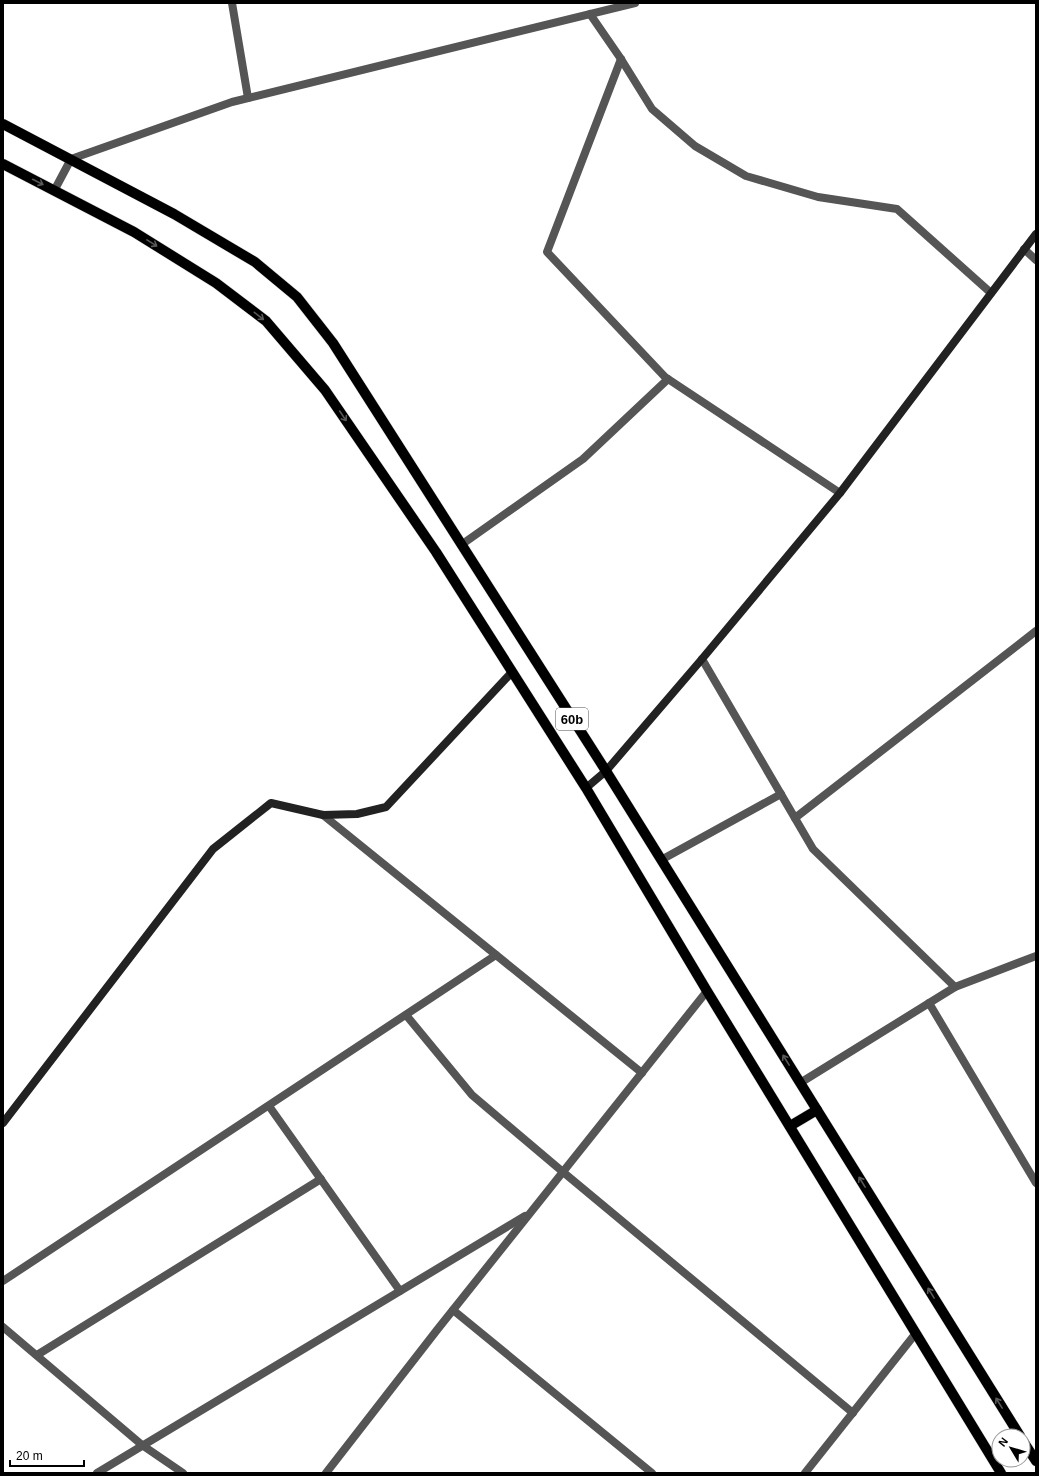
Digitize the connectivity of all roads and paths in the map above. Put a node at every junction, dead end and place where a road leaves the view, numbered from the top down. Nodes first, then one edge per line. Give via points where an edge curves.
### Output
1 (232, 3) edge
2 (635, 3) edge
3 (607, 6) edge
4 (590, 14) junction
5 (621, 59) junction
6 (248, 98) junction
7 (3, 124) edge
8 (71, 159) junction
9 (3, 164) edge
10 (54, 191) junction
11 (1036, 234) edge
12 (1024, 249) junction
13 (1036, 260) edge
14 (991, 294) junction
15 (668, 379) junction
16 (840, 493) junction
17 (461, 545) junction
18 (1036, 631) edge
19 (702, 659) junction
20 (512, 672) junction
21 (606, 771) junction
22 (586, 788) junction
23 (781, 794) junction
24 (323, 815) junction
25 (795, 818) junction
26 (661, 860) junction
27 (496, 955) junction
28 (1036, 956) edge
29 (955, 987) junction
30 (707, 991) junction
31 (929, 1003) junction
32 (406, 1015) junction
33 (642, 1073) junction
34 (800, 1083) junction
35 (269, 1106) junction
36 (817, 1110) junction
37 (3, 1123) edge
38 (790, 1126) junction
39 (563, 1172) junction
40 (321, 1179) junction
41 (1036, 1183) edge
42 (530, 1213) junction
43 (3, 1281) edge
44 (400, 1291) junction
45 (453, 1310) junction
46 (3, 1327) edge
47 (916, 1334) junction
48 (37, 1355) junction
49 (853, 1413) junction
50 (1015, 1428) edge
51 (142, 1445) junction
52 (97, 1473) edge
53 (183, 1473) edge
54 (326, 1473) edge
55 (652, 1473) edge
56 (805, 1473) edge
57 (1001, 1473) edge

1 - 6 street
2 - 3 street
3 - 4 street
4 - 5 street
4 - 6 street
5 - 14 street via 652,109 695,146 746,176 818,197 897,209
5 - 15 street via 547,252
6 - 8 street
7 - 8 main road, 60b
8 - 10 street
8 - 17 main road, 60b via 174,214 255,262 297,297 333,343
9 -> 10 main road, 60b
10 -> 20 main road, 60b via 166,251 216,283 266,321 325,390 436,552
11 - 12 street
12 - 13 street
12 - 14 street
14 - 16 street
15 - 16 street
15 - 17 street via 583,459
16 - 19 street
17 - 21 main road, 60b
18 - 25 street
19 - 21 street
19 - 23 street
20 - 22 main road, 60b
20 - 24 street via 386,807 357,814
21 - 22 street
21 - 26 main road, 60b
22 - 30 main road, 60b
23 - 25 street
23 - 26 street
24 - 27 street
24 - 37 street via 271,803 213,849
25 - 29 street via 813,849
34 -> 26 main road, 60b
27 - 32 street
27 - 33 street
28 - 29 street
29 - 31 street
30 - 33 street
30 - 38 main road, 60b
31 - 34 street
31 - 41 street
32 - 35 street
32 - 39 street via 472,1095
33 - 39 street
34 - 36 main road, 60b
35 - 40 street
35 - 43 street
36 - 38 main road
50 -> 36 main road, 60b
38 - 47 main road, 60b
39 - 42 street
39 - 49 street
40 - 44 street
40 - 48 street
42 - 44 street
42 - 45 street
44 - 51 street
45 - 54 street
45 - 55 street
46 - 48 street
47 - 49 street
47 - 57 main road, 60b
48 - 51 street
49 - 56 street
51 - 52 street
51 - 53 street

